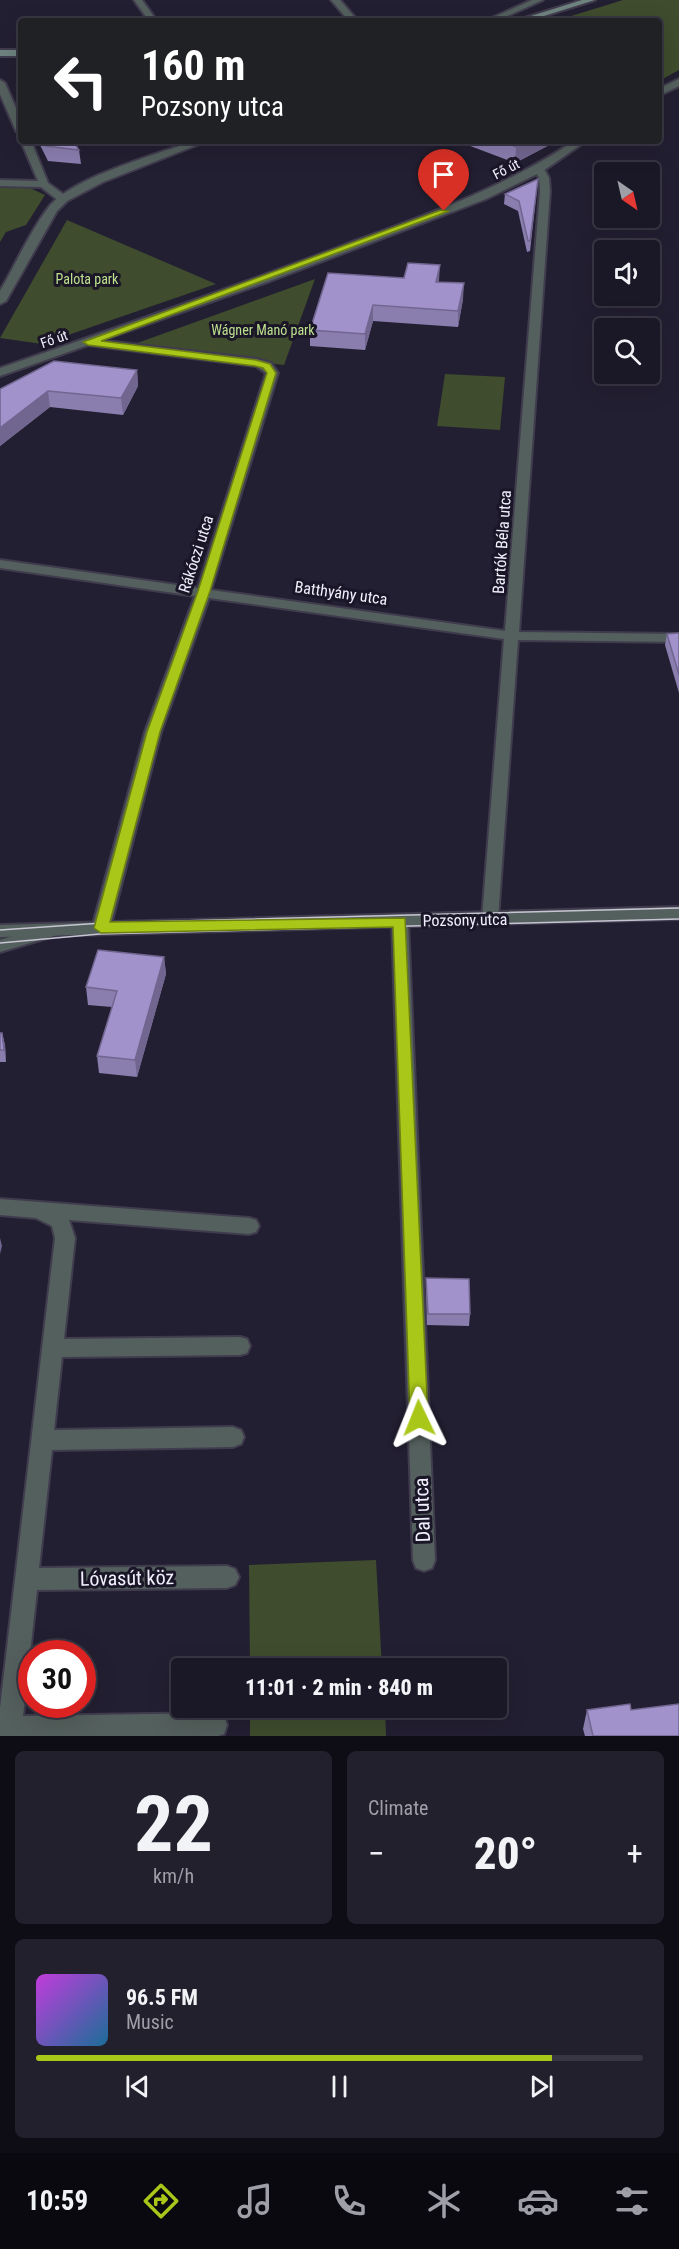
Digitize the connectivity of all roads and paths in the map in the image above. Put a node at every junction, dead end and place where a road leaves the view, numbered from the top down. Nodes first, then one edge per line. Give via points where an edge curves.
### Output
1 (138, 0) edge
2 (335, 0) edge
3 (539, 0) edge
4 (591, 0) edge
5 (151, 18) edge
6 (351, 18) edge
7 (496, 18) edge
8 (529, 18) edge
9 (0, 46) edge
10 (18, 46) edge
11 (0, 53) edge
12 (18, 53) edge
13 (679, 82) edge
14 (0, 83) edge
15 (662, 91) edge
16 (18, 124) edge
17 (27, 144) edge
18 (194, 144) edge
19 (576, 144) edge
20 (539, 169) junction
21 (0, 183) edge
22 (44, 184) junction
23 (63, 199) junction
24 (0, 301) edge
25 (88, 342) junction
26 (0, 372) edge
27 (0, 564) edge
28 (204, 591) junction
29 (512, 636) junction
30 (679, 638) edge
31 (679, 913) edge
32 (490, 919) junction
33 (400, 921) junction
34 (101, 928) junction
35 (58, 929) junction
36 (0, 931) edge
37 (0, 946) edge
38 (0, 1207) edge
39 (39, 1210) junction
40 (249, 1226) dead end
41 (240, 1346) dead end
42 (53, 1348) junction
43 (233, 1437) dead end
44 (42, 1440) junction
45 (424, 1560) dead end
46 (227, 1577) dead end
47 (26, 1579) junction
48 (215, 1725) dead end
49 (9, 1732) edge

1 - 5 street
2 - 6 street
3 - 7 street
4 - 8 main road
9 - 10 main road
11 - 12 main road
13 - 15 street
14 - 16 street
17 - 22 street
18 - 23 street
19 - 20 street, Fő út
20 - 25 street, Fő út via 472,201
20 - 29 street, Bartók Béla utca via 545,191
21 - 22 street
22 - 23 street
23 - 24 street via 53,209
25 - 26 street, Fő út
25 - 28 street, Rákóczi utca via 256,363 267,366 272,373
27 - 28 street, Batthyány utca
28 - 29 street, Batthyány utca
28 - 34 street, Rákóczi utca via 153,732
29 - 30 street, Batthyány utca
29 - 32 street, Bartók Béla utca
31 - 32 street, Pozsony utca
32 - 33 street, Pozsony utca
33 - 34 street, Pozsony utca
33 - 45 street, Dal utca
34 - 35 street, Pozsony utca
35 - 36 street, Pozsony utca
35 - 37 street
38 - 39 street
39 - 40 street
39 - 42 street via 60,1221 65,1238
41 - 42 street
42 - 44 street
43 - 44 street
44 - 47 street
46 - 47 street, Lóvasút köz
47 - 49 street
48 - 49 street

